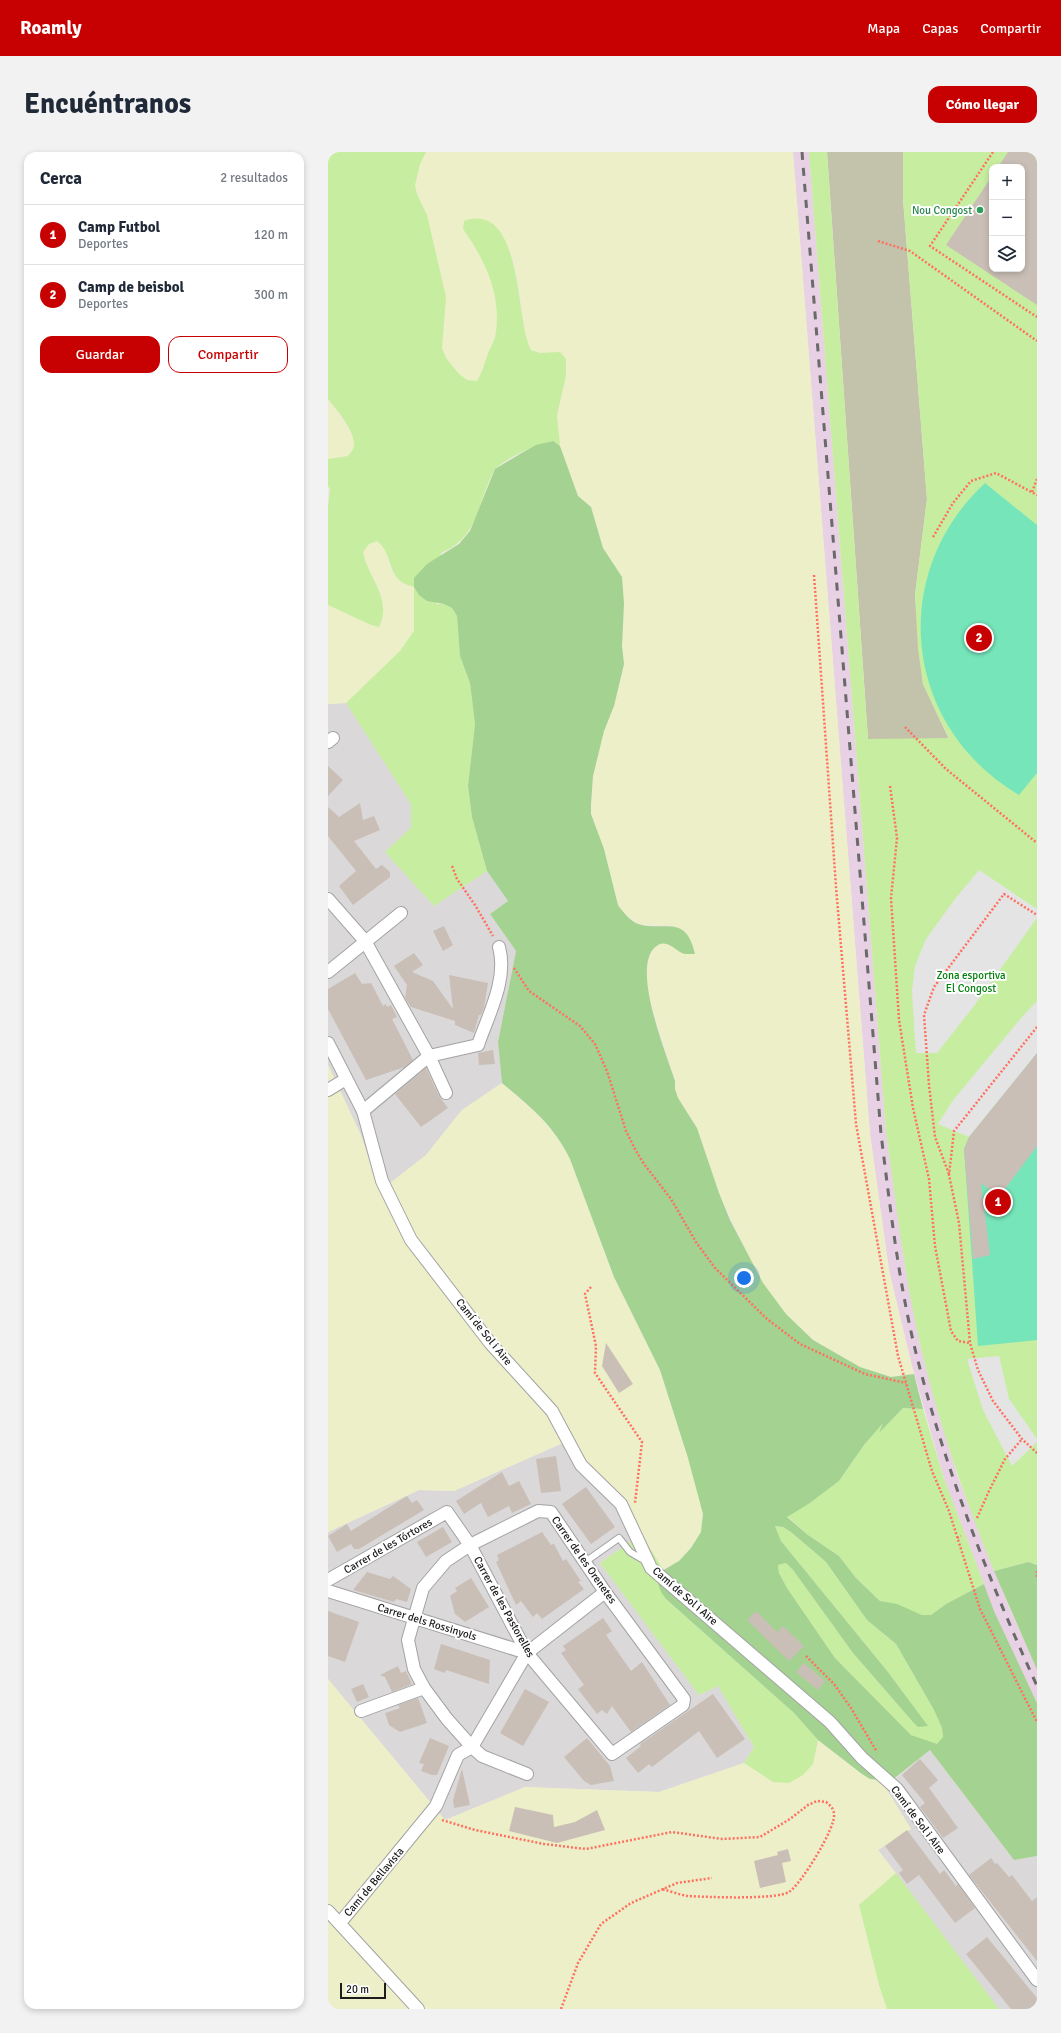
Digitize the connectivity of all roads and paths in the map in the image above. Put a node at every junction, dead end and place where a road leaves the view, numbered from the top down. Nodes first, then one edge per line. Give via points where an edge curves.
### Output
1 (993, 152) edge
2 (878, 241) dead end
3 (1037, 318) edge
4 (1037, 341) edge
5 (1037, 479) edge
6 (1032, 492) junction
7 (1037, 495) edge
8 (933, 537) dead end
9 (814, 575) dead end
10 (905, 727) dead end
11 (890, 786) dead end
12 (1037, 843) edge
13 (452, 866) dead end
14 (328, 899) edge
15 (401, 913) dead end
16 (1037, 915) edge
17 (364, 941) junction
18 (499, 947) joint
19 (503, 960) junction
20 (328, 972) edge
21 (1037, 1027) edge
22 (328, 1043) edge
23 (429, 1056) junction
24 (346, 1078) junction
25 (328, 1090) edge
26 (446, 1093) dead end
27 (363, 1111) junction
28 (949, 1175) junction
29 (592, 1287) dead end
30 (970, 1343) junction
31 (907, 1383) junction
32 (1022, 1439) junction
33 (1037, 1453) edge
34 (634, 1510) dead end
35 (447, 1512) joint
36 (978, 1518) dead end
37 (961, 1536) dead end
38 (957, 1538) junction
39 (470, 1545) junction
40 (585, 1562) junction
41 (649, 1563) junction
42 (1037, 1571) edge
43 (1037, 1579) edge
44 (328, 1580) edge
45 (328, 1591) edge
46 (605, 1592) junction
47 (413, 1618) junction
48 (527, 1653) junction
49 (806, 1656) dead end
50 (424, 1688) junction
51 (361, 1711) dead end
52 (1037, 1722) edge
53 (472, 1747) junction
54 (612, 1754) joint
55 (880, 1757) dead end
56 (527, 1774) dead end
57 (428, 1816) junction
58 (712, 1878) dead end
59 (662, 1889) junction
60 (328, 1911) edge
61 (340, 1923) junction
62 (1037, 1980) edge
63 (418, 2009) edge
64 (561, 2009) edge

1 - 3 path via 930,246
2 - 4 path via 910,251
5 - 6 path
6 - 7 path
6 - 8 path via 996,473 971,481 953,503
9 - 31 path via 856,1124 898,1356
10 - 12 path via 946,769
11 - 30 path via 897,838 890,898 899,1020 913,1108 929,1179 935,1246 951,1331 958,1341
13 - 18 path via 457,879
14 - 17 street
15 - 17 street
16 - 28 path via 1004,894 934,987 924,1015 935,1137
17 - 20 street
17 - 23 street
18 - 19 street
19 - 23 street via 501,978 478,1046
19 - 31 path via 509,962 529,991 580,1026 595,1044 607,1071 626,1131 635,1149 715,1268 767,1319 800,1344 865,1374
21 - 28 path via 954,1131
22 - 24 street, Camí de Sol i Aire
23 - 26 street
23 - 27 street
24 - 25 street
24 - 27 street, Camí de Sol i Aire
27 - 41 street, Camí de Sol i Aire via 382,1181 412,1240 492,1344 552,1411 581,1465 621,1504
28 - 30 path via 959,1223
29 - 34 path via 585,1294 596,1346 595,1373 642,1442
30 - 32 path via 978,1370 993,1401
31 - 38 path via 932,1471
32 - 33 path
32 - 36 path via 1005,1459 988,1491
35 - 39 street, Carrer de les Pastorelles
35 - 44 street, Carrer de les Tórtores
37 - 38 path
38 - 52 path via 980,1609
39 - 40 street, Carrer de les Orenetes via 538,1511 551,1512
39 - 47 street, Carrer de les Orenetes via 446,1561 423,1588
39 - 48 street, Carrer de les Pastorelles
40 - 41 lane via 618,1538 630,1552
40 - 46 street, Carrer de les Orenetes
41 - 62 street, Camí de Sol i Aire via 651,1568 830,1722 862,1758 897,1789
42 - 43 path
45 - 47 street, Carrer dels Rossinyols
46 - 48 street
46 - 54 street, Carrer de les Orenetes via 684,1699 683,1705
47 - 48 street, Carrer dels Rossinyols
47 - 50 street, Carrer de les Orenetes via 408,1640 414,1669
48 - 53 street
48 - 54 street, Carrer de les Pastorelles
49 - 55 path via 834,1684 852,1708
50 - 51 street
50 - 53 street, Carrer de les Orenetes
53 - 56 street, Carrer de les Orenetes via 482,1756
53 - 57 street, Camí de Bellavista via 458,1755 436,1806
57 - 59 path via 475,1830 586,1850 672,1832 722,1839 760,1837 817,1801 826,1802 833,1811 832,1825 823,1845 806,1873 788,1892 764,1897 687,1896
57 - 61 street, Camí de Bellavista
58 - 59 path via 677,1882
59 - 64 path via 631,1903 601,1924 578,1963
60 - 61 street
61 - 63 street, Camí de Bellavista

